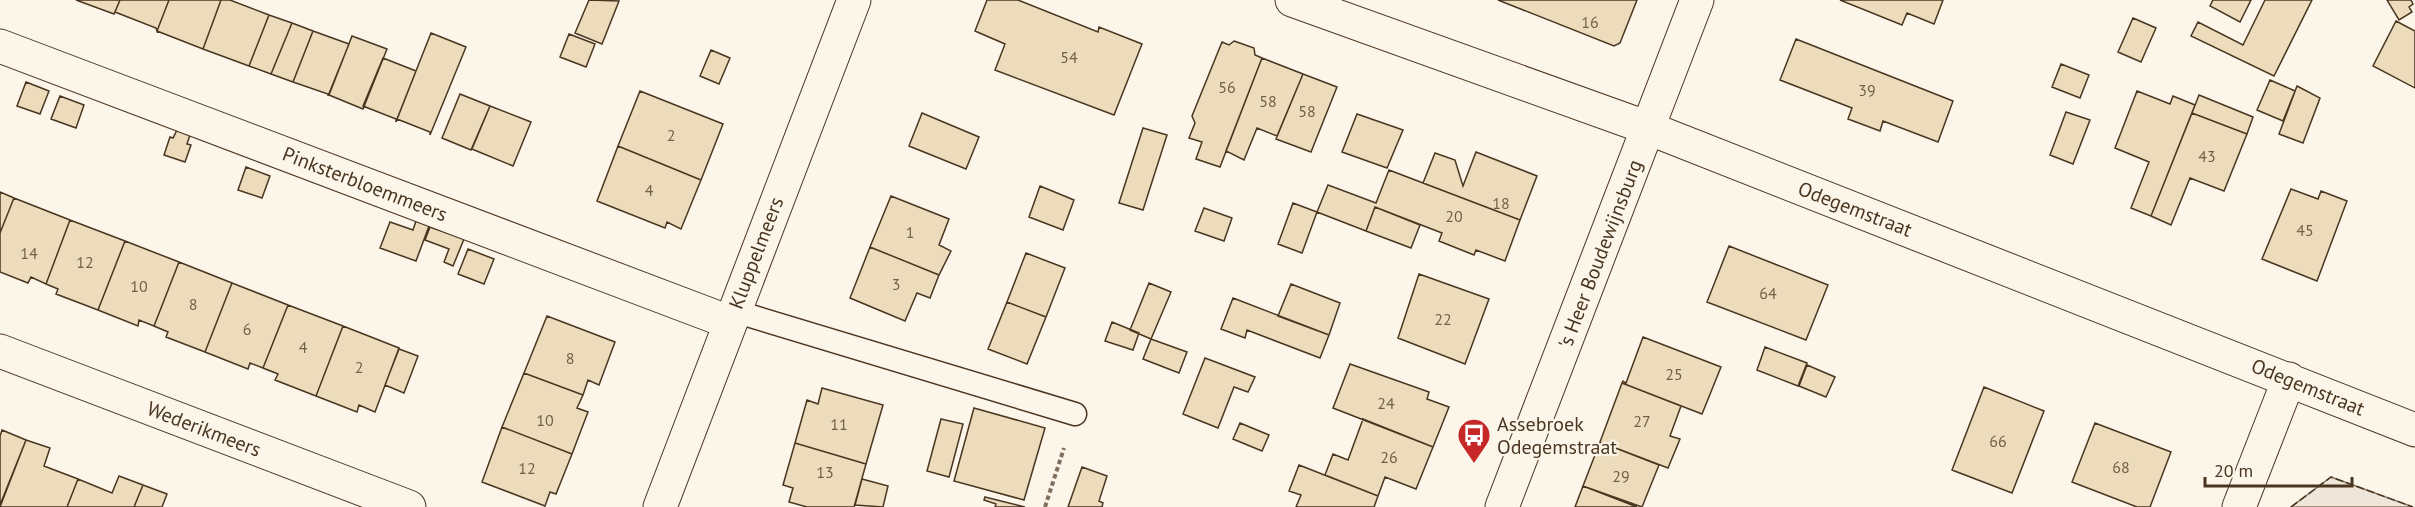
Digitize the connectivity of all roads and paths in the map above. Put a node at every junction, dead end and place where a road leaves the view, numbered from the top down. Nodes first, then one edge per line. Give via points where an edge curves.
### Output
1 (854, 0) edge
2 (1292, 0) edge
3 (1697, 0) edge
4 (0, 46) edge
5 (1648, 128) junction
6 (732, 316) junction
7 (0, 351) edge
8 (2289, 380) junction
9 (1075, 414) joint
10 (2415, 430) edge
11 (409, 507) edge
12 (660, 507) edge
13 (1045, 507) edge
14 (1502, 507) edge
15 (2238, 507) edge

1 - 6 street, Kluppelmeers
2 - 5 street, Odegemstraat
3 - 5 street, 's Heer Boudewijnsburg
4 - 6 street, Pinksterbloemmeers
5 - 8 street, Odegemstraat
5 - 14 street, 's Heer Boudewijnsburg
6 - 9 lane
6 - 12 street, Kluppelmeers
7 - 11 street, Wederikmeers
8 - 10 street, Odegemstraat
8 - 15 street
9 - 13 path

